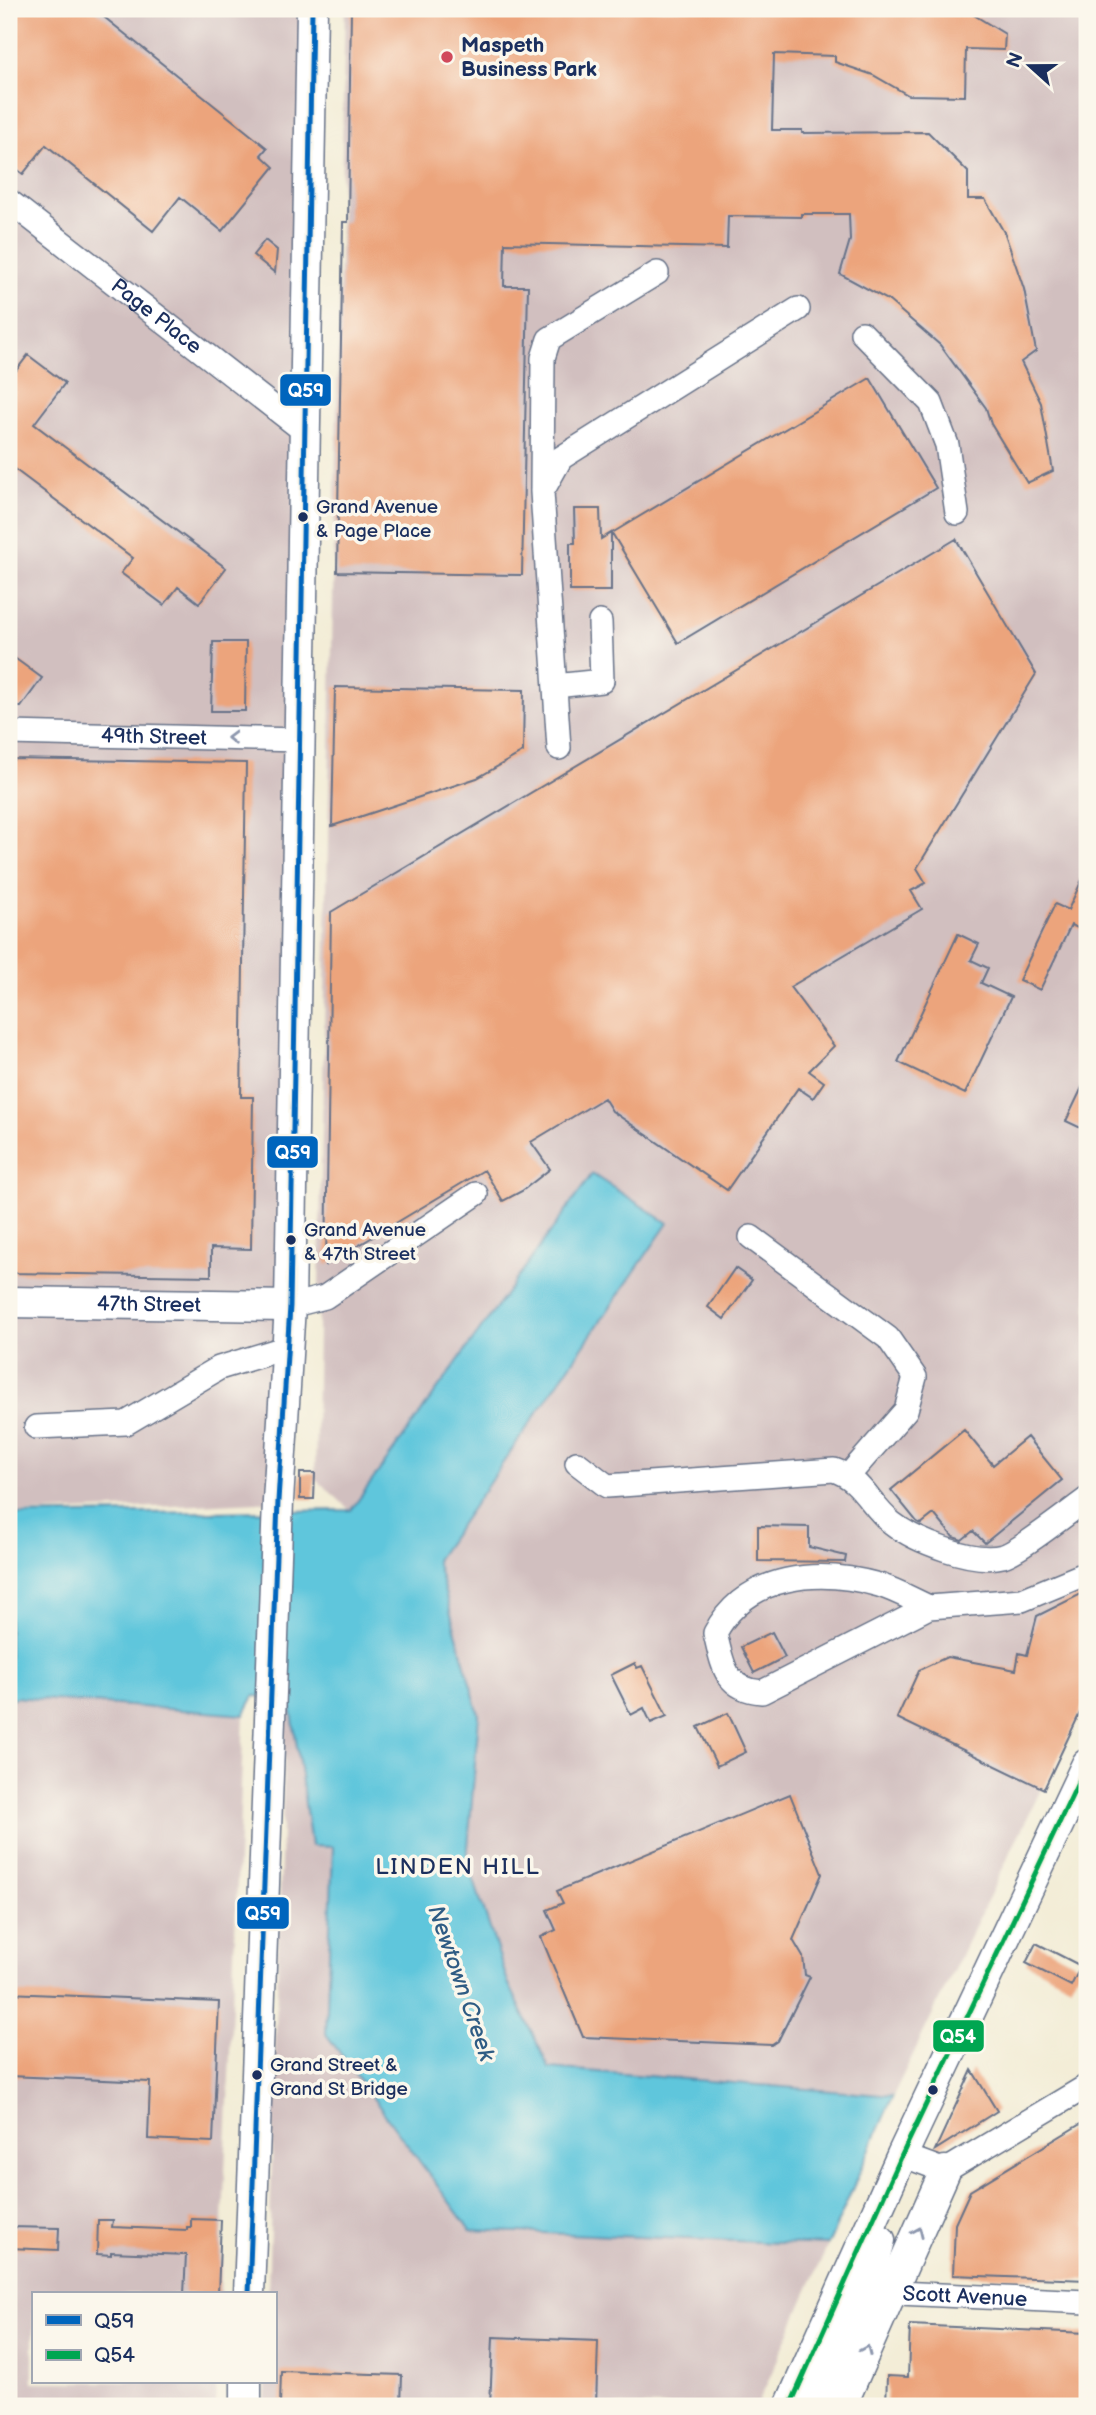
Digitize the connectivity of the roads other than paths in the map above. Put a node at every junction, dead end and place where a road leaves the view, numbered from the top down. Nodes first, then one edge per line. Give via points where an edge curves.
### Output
1 (312, 9) edge
2 (9, 201) edge
3 (657, 273) dead end
4 (798, 309) dead end
5 (862, 333) dead end
6 (304, 431) junction
7 (542, 492) junction
8 (957, 513) dead end
9 (600, 622) dead end
10 (555, 686) junction
11 (9, 733) edge
12 (300, 740) junction
13 (559, 748) dead end
14 (476, 1194) dead end
15 (751, 1237) dead end
16 (9, 1301) edge
17 (289, 1306) junction
18 (288, 1347) junction
19 (36, 1427) dead end
20 (577, 1463) dead end
21 (849, 1475) junction
22 (1087, 1499) edge
23 (1087, 1573) edge
24 (929, 1607) junction
25 (1087, 1764) edge
26 (1087, 2086) edge
27 (902, 2155) junction
28 (945, 2171) junction
29 (249, 2292) edge
30 (866, 2292) junction
31 (1087, 2302) edge
32 (246, 2384) edge
33 (246, 2406) edge
34 (790, 2406) edge
35 (820, 2406) edge
36 (841, 2406) edge

1 - 6 main road
2 - 6 street, Page Place
3 - 7 street via 549,339 543,358
4 - 7 street via 561,458
5 - 8 street via 931,403 947,445
6 - 12 main road
7 - 10 street
9 - 10 street via 602,681
10 - 13 street
12 -> 11 street, 49th Street
12 - 17 main road
14 - 17 street via 326,1297
15 - 21 street via 888,1338 915,1377 906,1410
16 - 17 main road, 47th Street
17 - 18 main road
18 - 19 street via 219,1368 126,1423
18 - 29 main road via 278,1502
20 - 21 street via 607,1486 740,1474 834,1470
21 - 22 street via 892,1523 935,1546 970,1556 1004,1556
23 - 24 street via 1022,1601
24 - 24 street via 762,1692 743,1690 732,1682 715,1633 726,1614 754,1591 788,1578 851,1579 881,1585
25 - 27 main road
26 - 28 street
27 - 28 street
27 - 30 main road
30 -> 28 main road
30 - 31 street, Scott Avenue
30 - 34 main road
30 - 35 main road
36 -> 30 main road
32 - 33 main road

